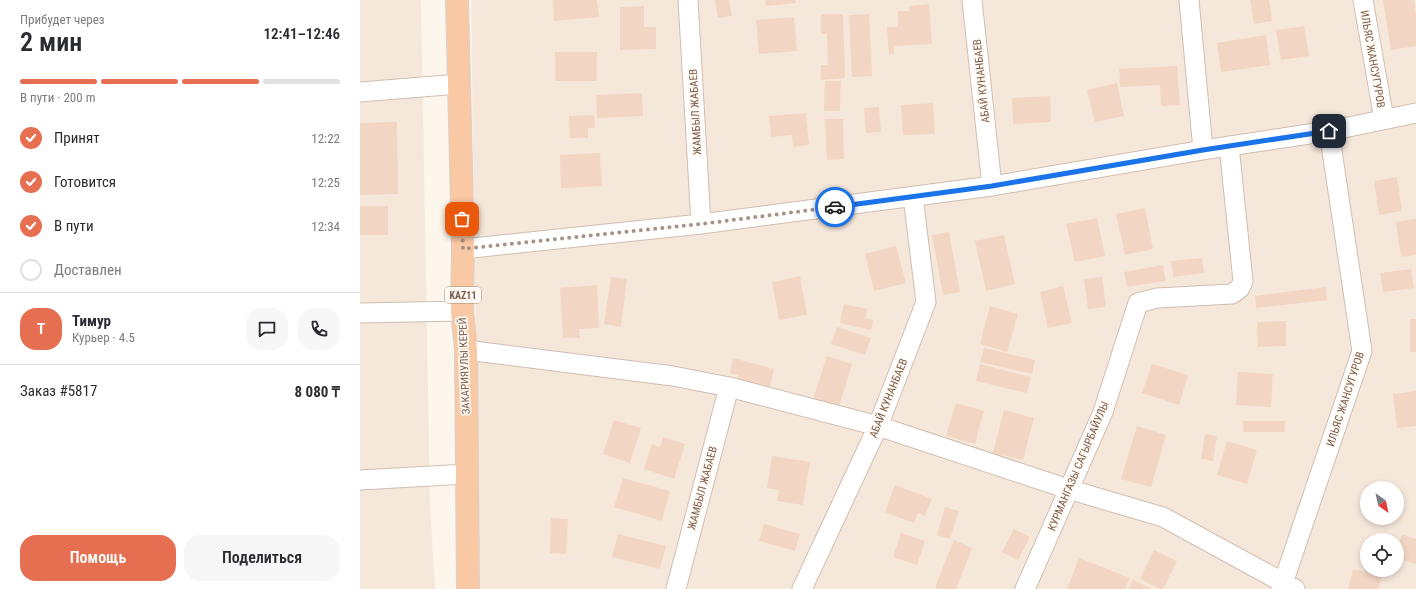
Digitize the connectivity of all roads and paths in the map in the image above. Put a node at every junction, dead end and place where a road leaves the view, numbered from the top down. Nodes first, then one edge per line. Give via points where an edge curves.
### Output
1 (456, 0) edge
2 (688, 0) edge
3 (972, 0) edge
4 (1189, 0) edge
5 (1363, 0) edge
6 (459, 84) junction
7 (360, 92) edge
8 (1416, 114) edge
9 (1384, 119) junction
10 (1329, 131) junction
11 (1229, 146) junction
12 (1203, 150) junction
13 (992, 186) junction
14 (913, 197) junction
15 (701, 224) junction
16 (463, 249) junction
17 (462, 311) junction
18 (360, 313) edge
19 (466, 350) junction
20 (729, 387) junction
21 (878, 426) junction
22 (467, 474) junction
23 (360, 480) edge
24 (1068, 490) junction
25 (1286, 587) edge
26 (468, 589) edge
27 (676, 589) edge
28 (802, 589) edge
29 (1025, 589) edge

1 - 6 highway, ЗАКАРИЯУЛЫ КЕРЕЙ / KAZ11
2 - 15 street, ЖАМБЫЛ ЖАБАЕВ
3 - 13 street, АБАЙ КУНАНБАЕВ
4 - 12 street
5 - 9 street, ИЛЬЯС ЖАНСУГУРОВ
6 - 7 street
6 - 16 highway, ЗАКАРИЯУЛЫ КЕРЕЙ / KAZ11
8 - 9 street
9 - 10 street
10 - 11 street
10 - 25 street, ИЛЬЯС ЖАНСУГУРОВ via 1362,351
11 - 12 street
11 - 24 street, КУРМАНГАЗЫ САГЫРБАЙУЛЫ via 1243,281 1240,288 1232,294 1157,298 1138,303 1103,412
12 - 13 street
13 - 14 street
14 - 15 street
14 - 21 street, АБАЙ КУНАНБАЕВ via 926,302
15 - 16 street
16 - 17 highway, ЗАКАРИЯУЛЫ КЕРЕЙ / KAZ11
17 - 18 street
17 - 19 highway, ЗАКАРИЯУЛЫ КЕРЕЙ / KAZ11
19 - 20 street via 673,376
19 - 22 highway, ЗАКАРИЯУЛЫ КЕРЕЙ / KAZ11
20 - 21 street
20 - 27 street, ЖАМБЫЛ ЖАБАЕВ
21 - 24 street
21 - 28 street, АБАЙ КУНАНБАЕВ
22 - 23 street
22 - 26 highway, ЗАКАРИЯУЛЫ КЕРЕЙ / KAZ11
24 - 25 street via 1163,517
24 - 29 street, КУРМАНГАЗЫ САГЫРБАЙУЛЫ

